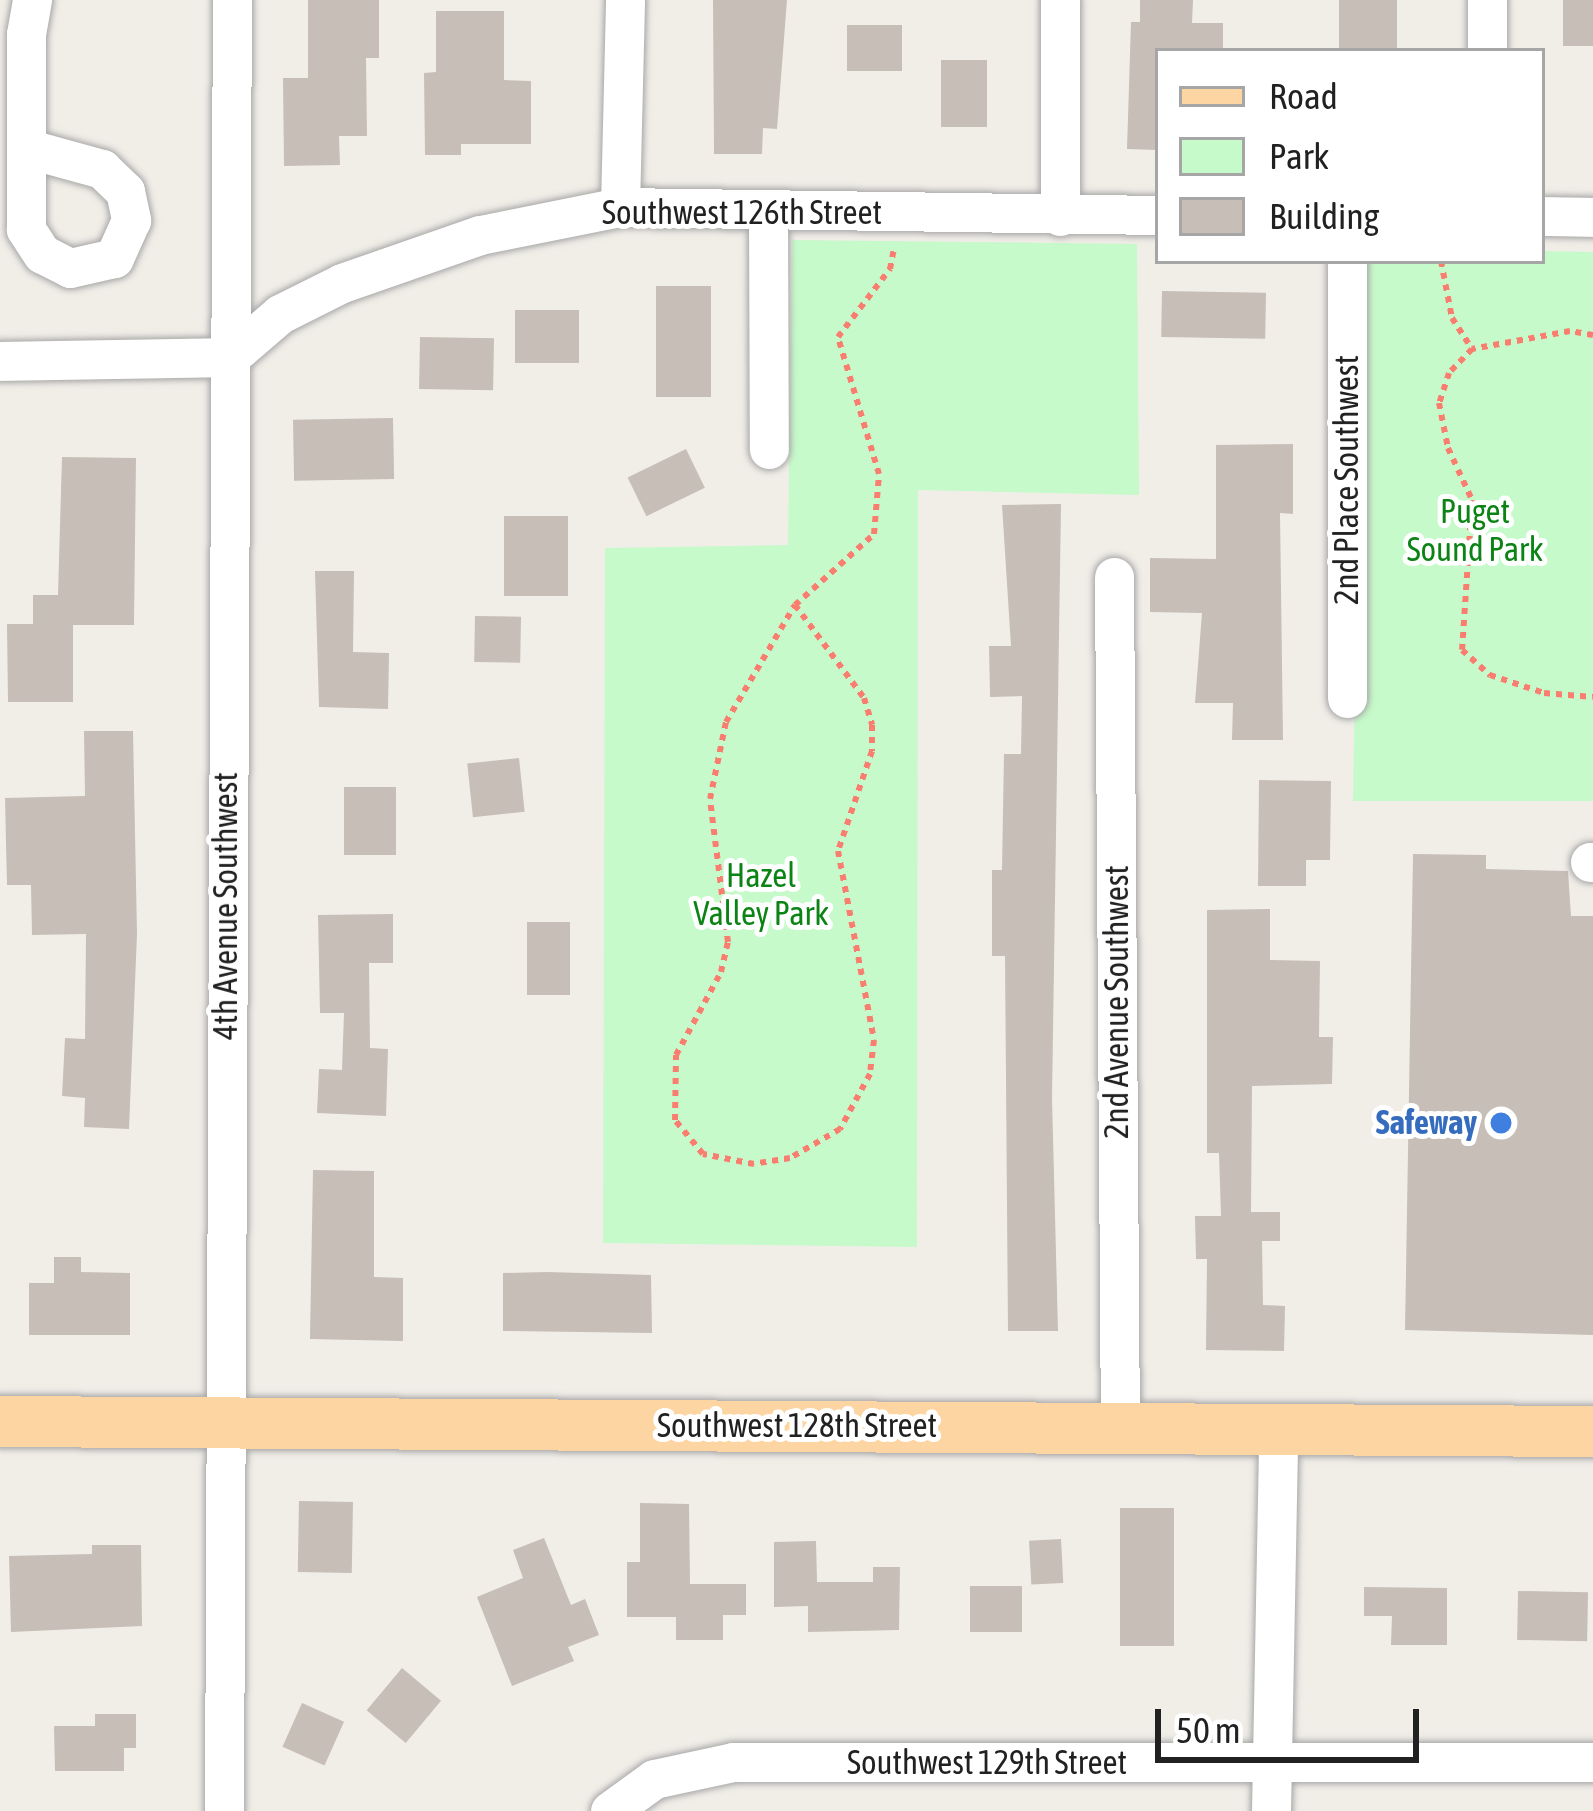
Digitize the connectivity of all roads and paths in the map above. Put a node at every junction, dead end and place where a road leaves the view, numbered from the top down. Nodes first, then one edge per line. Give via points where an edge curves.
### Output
1 (32, 0) edge
2 (232, 0) edge
3 (625, 0) edge
4 (1060, 0) edge
5 (1487, 0) edge
6 (1487, 48) edge
7 (26, 148) dead end
8 (620, 207) junction
9 (768, 211) junction
10 (897, 213) junction
11 (1155, 215) edge
12 (1060, 216) junction
13 (1545, 216) edge
14 (1593, 217) edge
15 (1347, 264) edge
16 (1442, 264) edge
17 (1593, 335) edge
18 (1472, 349) junction
19 (230, 357) junction
20 (0, 361) edge
21 (769, 449) dead end
22 (1114, 577) dead end
23 (794, 605) junction
24 (1593, 697) edge
25 (1347, 698) dead end
26 (0, 1421) edge
27 (222, 1422) junction
28 (1120, 1426) junction
29 (1277, 1431) junction
30 (1593, 1431) edge
31 (1593, 1762) edge
32 (1270, 1764) junction
33 (224, 1811) edge
34 (610, 1811) edge
35 (1271, 1811) edge

1 - 7 street
2 - 19 street, 4th Avenue Southwest
3 - 8 street
4 - 12 street
5 - 6 street
8 - 9 street, Southwest 126th Street
8 - 19 street, Southwest 126th Street via 480,235 342,284 280,314
9 - 10 street, Southwest 126th Street
9 - 21 street
10 - 12 street, Southwest 126th Street
10 - 23 path via 890,269 838,337 879,474 878,519 861,551
11 - 12 street, Southwest 126th Street
13 - 14 street
15 - 25 street, 2nd Place Southwest
16 - 18 path via 1452,318
17 - 18 path via 1570,331
18 - 24 path via 1449,373 1439,403 1472,500 1462,650 1490,675 1544,693
19 - 20 street
19 - 27 street, 4th Avenue Southwest
22 - 28 street, 2nd Avenue Southwest
23 - 23 path via 726,722 708,824 728,942 721,972 676,1055 672,1084 674,1120 688,1144 754,1164 790,1158 840,1129 870,1074 874,1040 838,851 872,751 872,725 864,698
26 - 27 main road, Southwest 128th Street
27 - 28 main road, Southwest 128th Street
27 - 33 street, 4th Avenue Southwest
28 - 29 main road, Southwest 128th Street
29 - 30 main road, Southwest 128th Street
29 - 32 street
31 - 32 street, Southwest 129th Street
32 - 34 street, Southwest 129th Street via 733,1762 654,1779
32 - 35 street

